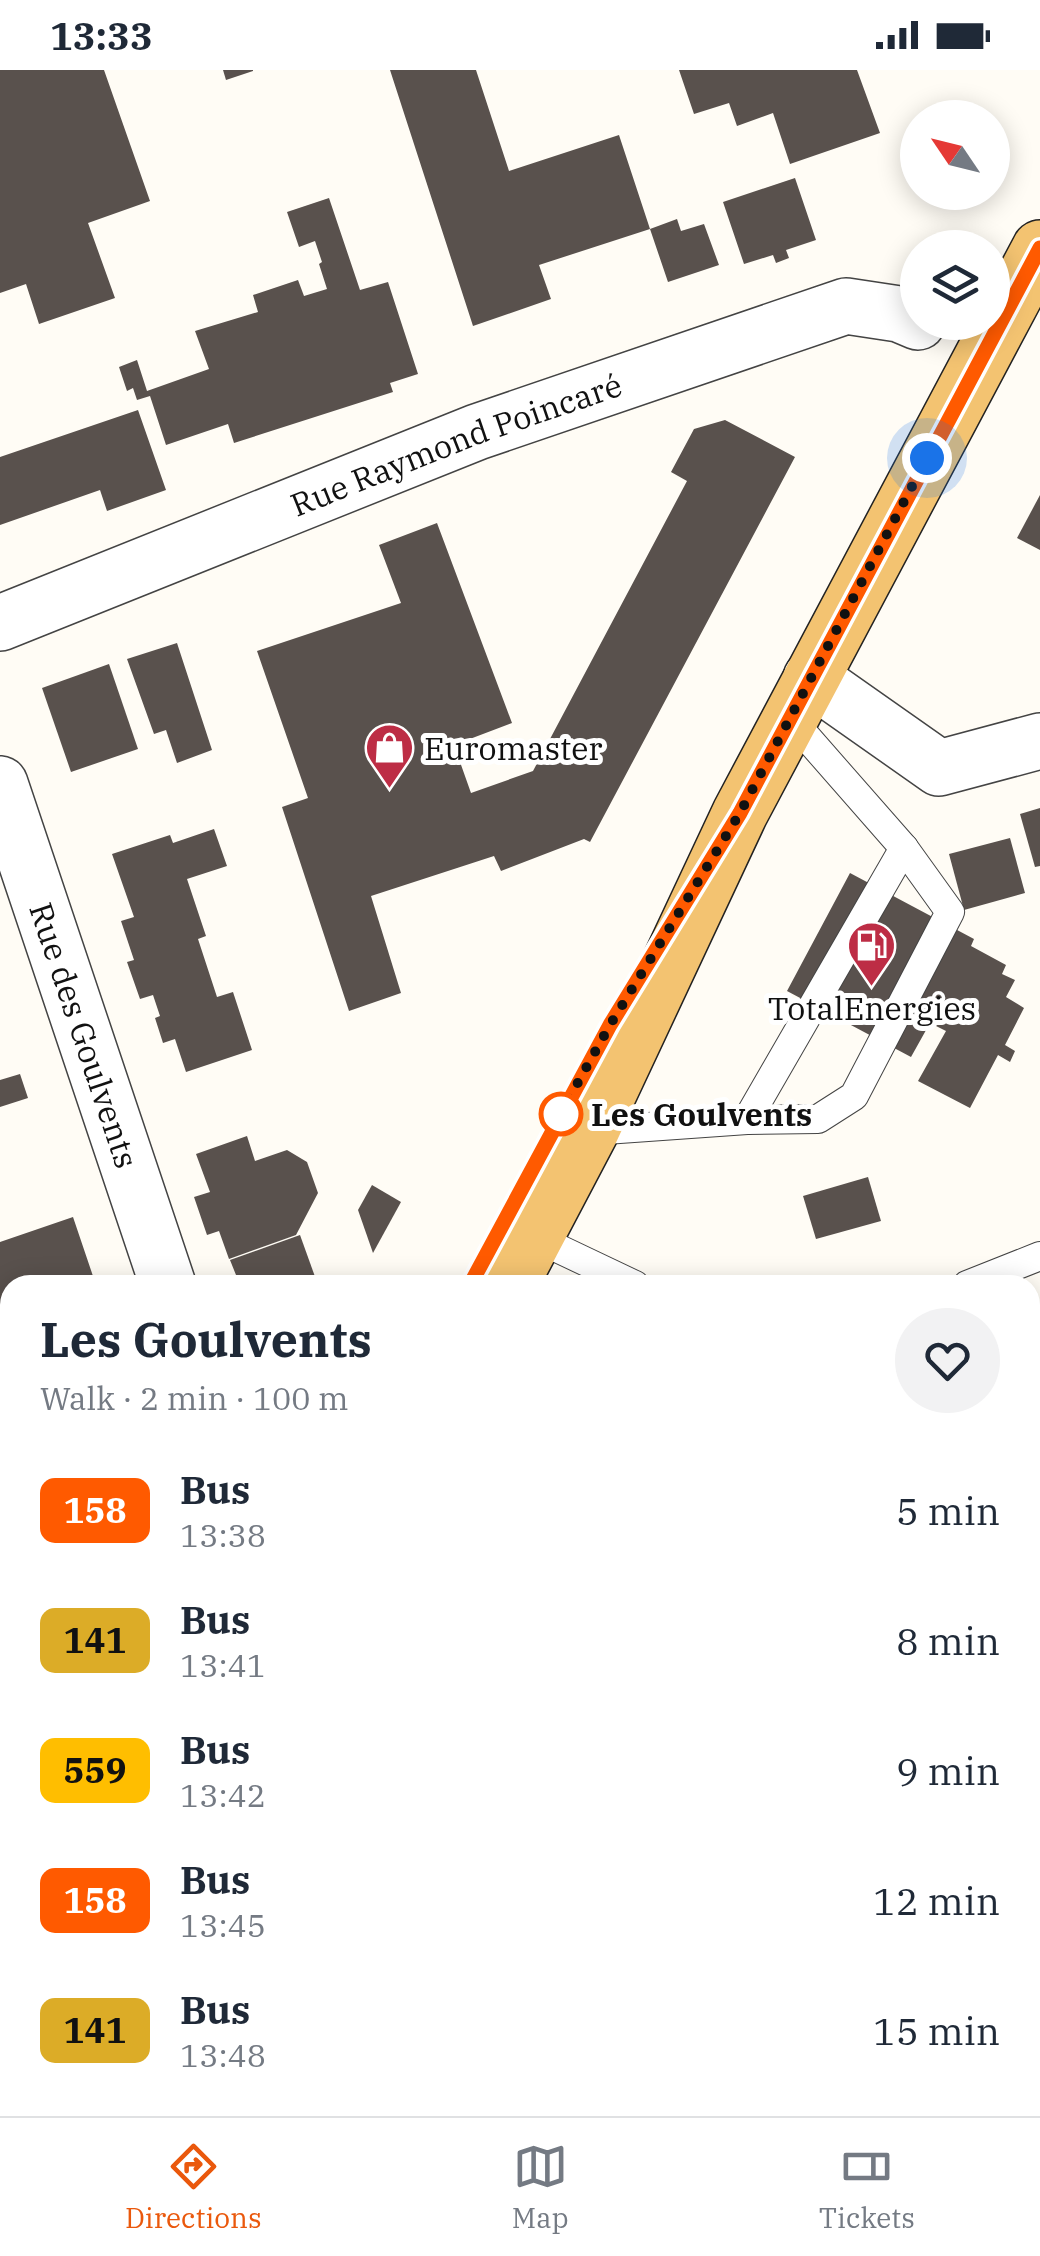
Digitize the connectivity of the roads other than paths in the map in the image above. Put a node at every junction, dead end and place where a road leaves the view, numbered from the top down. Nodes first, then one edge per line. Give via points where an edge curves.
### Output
1 (1040, 248) edge
2 (900, 314) edge
3 (957, 340) edge
4 (983, 352) junction
5 (0, 623) edge
6 (800, 698) junction
7 (1040, 741) edge
8 (0, 784) edge
9 (740, 813) junction
10 (904, 848) junction
11 (747, 1120) junction
12 (591, 1131) junction
13 (536, 1238) junction
14 (1040, 1256) edge
15 (165, 1275) edge
16 (475, 1275) edge
17 (516, 1275) edge
18 (614, 1275) edge
19 (992, 1275) edge

1 - 4 main road
2 - 5 street, Rue Raymond Poincaré via 846,306 478,432
3 - 4 street, Rue Raymond Poincaré
4 - 6 main road
6 - 7 street via 939,768
6 - 9 main road
6 - 10 lane
8 - 15 street, Rue des Goulvents
9 - 12 main road
9 - 16 main road via 610,1025
10 - 11 lane
10 - 11 lane via 950,912 854,1096 818,1120
11 - 12 lane
12 - 13 main road
13 - 17 main road
13 - 18 lane
14 - 19 lane

